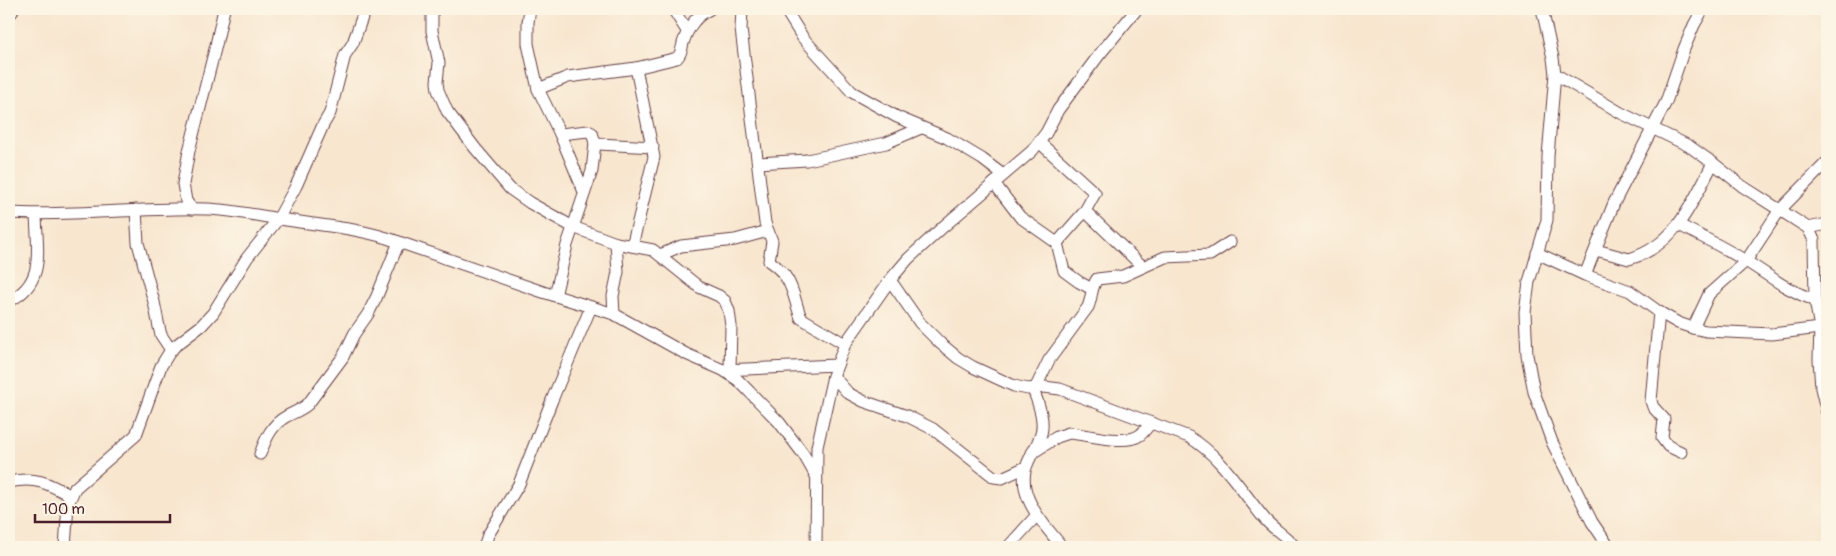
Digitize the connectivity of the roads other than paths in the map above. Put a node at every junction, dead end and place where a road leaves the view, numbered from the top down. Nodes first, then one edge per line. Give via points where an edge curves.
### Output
1 (13, 9) edge
2 (224, 9) edge
3 (365, 9) edge
4 (432, 9) edge
5 (530, 9) edge
6 (673, 9) edge
7 (710, 9) edge
8 (742, 9) edge
9 (785, 9) edge
10 (1137, 9) edge
11 (1542, 9) edge
12 (1703, 9) edge
13 (9, 14) edge
14 (687, 31) junction
15 (636, 68) junction
16 (1554, 74) junction
17 (1827, 79) edge
18 (538, 88) junction
19 (1827, 96) edge
20 (1653, 127) junction
21 (921, 128) junction
22 (560, 134) junction
23 (1039, 142) junction
24 (595, 143) junction
25 (652, 147) junction
26 (1713, 162) junction
27 (1827, 162) edge
28 (758, 163) junction
29 (998, 179) junction
30 (584, 192) junction
31 (192, 209) junction
32 (136, 210) junction
33 (1085, 211) junction
34 (1779, 211) junction
35 (9, 213) edge
36 (36, 215) junction
37 (278, 219) junction
38 (1827, 224) edge
39 (1679, 225) junction
40 (572, 227) junction
41 (1808, 228) junction
42 (768, 231) junction
43 (399, 242) junction
44 (1230, 242) dead end
45 (616, 243) junction
46 (1056, 243) junction
47 (632, 246) junction
48 (1596, 250) junction
49 (1538, 253) junction
50 (660, 255) junction
51 (1746, 261) junction
52 (1143, 267) junction
53 (1585, 275) junction
54 (890, 280) junction
55 (1092, 289) junction
56 (556, 296) junction
57 (1815, 300) junction
58 (9, 301) edge
59 (591, 307) junction
60 (1659, 312) junction
61 (614, 314) junction
62 (1693, 328) junction
63 (1824, 328) edge
64 (845, 344) junction
65 (171, 350) junction
66 (837, 365) junction
67 (727, 370) junction
68 (833, 376) junction
69 (1034, 389) junction
70 (1827, 413) edge
71 (1151, 423) junction
72 (1681, 452) dead end
73 (260, 454) dead end
74 (1030, 454) junction
75 (1026, 467) junction
76 (816, 476) junction
77 (9, 482) edge
78 (70, 496) junction
79 (1037, 515) junction
80 (65, 547) edge
81 (484, 547) edge
82 (816, 547) edge
83 (1008, 547) edge
84 (1062, 547) edge
85 (1294, 547) edge
86 (1609, 547) edge

1 - 13 street
2 - 31 street via 183,184 186,201
3 - 37 street via 353,43 345,54 330,113
4 - 40 street via 432,31 439,63 437,82 447,111 510,189
5 - 18 street via 528,44
6 - 14 street
7 - 14 street via 698,16
8 - 28 street via 741,29
9 - 21 street via 803,38 852,92
10 - 23 street via 1058,110
11 - 16 street
12 - 20 street
14 - 15 street via 677,58
15 - 18 street via 568,78
15 - 25 street
16 - 20 street via 1621,113
16 - 49 street via 1547,220
17 - 19 street
18 - 22 street
20 - 26 street
20 - 48 street via 1614,203
21 - 28 street via 886,143 826,156
21 - 29 street via 947,138 982,159
22 - 24 street via 590,132
22 - 30 street
23 - 29 street
23 - 33 street via 1094,192 1095,196
24 - 25 street
24 - 30 street via 592,171
25 - 47 street via 652,166
26 - 34 street
26 - 39 street
27 - 34 street
28 - 42 street
29 - 46 street via 1020,217
29 - 54 street via 922,245
30 - 40 street
31 - 32 street
31 - 37 street via 249,213
32 - 36 street
32 - 65 street via 138,243 161,335
33 - 46 street
33 - 52 street
34 - 41 street
34 - 51 street
35 - 36 street
36 - 58 street via 34,280 25,291
37 - 43 street via 372,233
37 - 65 street via 247,258 213,313
38 - 41 street
39 - 48 street via 1662,242 1633,258 1625,259
39 - 51 street
40 - 45 street
40 - 56 street
41 - 57 street via 1814,240
42 - 50 street via 735,240 681,246
42 - 64 street via 772,241 769,261 785,275 801,318
43 - 56 street
43 - 73 street via 377,296 343,357 308,404 270,430
44 - 52 street via 1210,255 1165,257
45 - 47 street
45 - 61 street via 618,262
46 - 55 street via 1064,271
47 - 50 street via 653,250
48 - 53 street
49 - 53 street
49 - 86 street via 1529,282 1525,312 1526,355 1534,392 1552,442 1592,522
50 - 67 street via 699,287 725,301 731,326
51 - 57 street via 1785,288
51 - 62 street via 1710,294
52 - 55 street via 1123,276 1097,278
53 - 60 street via 1630,291
54 - 64 street
54 - 69 street via 920,323 958,358 1014,386
55 - 69 street via 1088,307 1049,360
56 - 59 street
57 - 63 street
59 - 61 street
59 - 81 street via 520,484
60 - 62 street
60 - 72 street via 1651,400 1664,419 1662,438 1668,446
61 - 67 street via 686,354
62 - 63 street via 1772,334
63 - 70 street via 1819,359
64 - 66 street
65 - 78 street via 161,366 136,435
66 - 67 street
66 - 68 street
67 - 76 street via 779,422
68 - 75 street via 848,393 863,401 933,429 994,477 1002,478
68 - 76 street via 817,447
69 - 71 street via 1060,390
69 - 74 street via 1042,428
71 - 74 street via 1135,438 1069,433
71 - 85 street via 1197,442 1232,476 1264,518
74 - 75 street
75 - 79 street via 1025,491
76 - 82 street
77 - 78 street via 43,481
78 - 80 street
79 - 83 street
79 - 84 street

